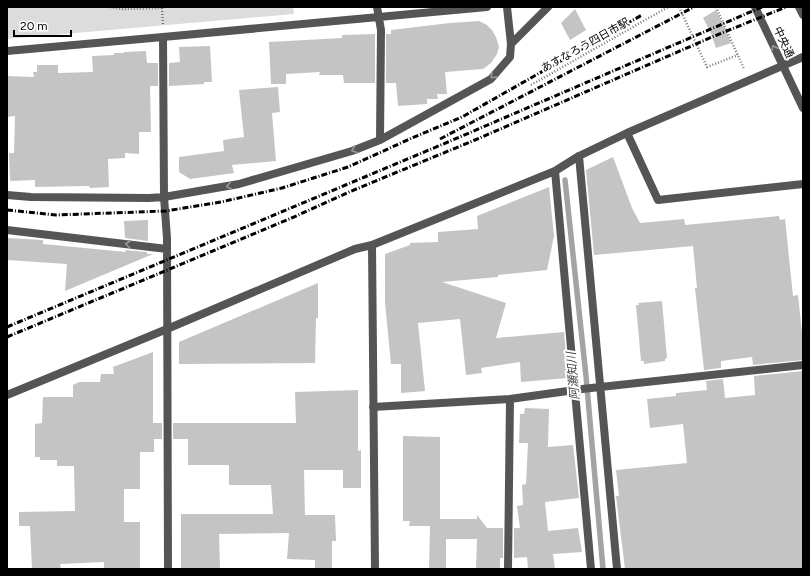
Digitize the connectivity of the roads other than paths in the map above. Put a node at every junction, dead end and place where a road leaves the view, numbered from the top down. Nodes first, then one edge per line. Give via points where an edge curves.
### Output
1 (378, 7) edge
2 (487, 7) edge
3 (507, 7) edge
4 (548, 7) edge
5 (755, 7) edge
6 (800, 7) edge
7 (803, 15) edge
8 (379, 17) junction
9 (163, 37) junction
10 (511, 44) junction
11 (7, 50) edge
12 (803, 57) edge
13 (783, 66) junction
14 (803, 108) edge
15 (627, 133) junction
16 (380, 140) junction
17 (579, 156) junction
18 (555, 171) junction
19 (803, 184) edge
20 (7, 194) edge
21 (164, 197) junction
22 (7, 230) edge
23 (372, 245) junction
24 (167, 249) junction
25 (167, 329) junction
26 (803, 366) edge
27 (596, 388) junction
28 (578, 390) junction
29 (7, 395) edge
30 (510, 399) junction
31 (373, 407) junction
32 (168, 569) edge
33 (375, 569) edge
34 (508, 569) edge
35 (591, 569) edge
36 (617, 569) edge

1 - 8 street
2 - 8 street
3 - 10 street
4 - 10 street
13 -> 5 street, 中央通
6 - 7 street
8 - 9 street
8 - 16 street
9 - 11 street
9 - 21 street
10 -> 16 street via 510,57 491,79
12 - 13 street
13 - 14 street, 中央通
13 - 15 street
15 - 17 street
15 - 19 street via 658,200
16 -> 21 street via 352,151 246,182
17 - 18 street
17 - 27 street
18 - 23 street
18 - 28 street
20 - 21 street via 32,197
21 - 24 street
24 -> 22 street
23 - 25 street via 355,249
23 - 31 street
24 - 25 street
25 - 29 street
25 - 32 street
26 - 27 street
27 - 28 street
27 - 36 street
28 - 30 street
28 - 35 street
30 - 31 street
30 - 34 street
31 - 33 street

